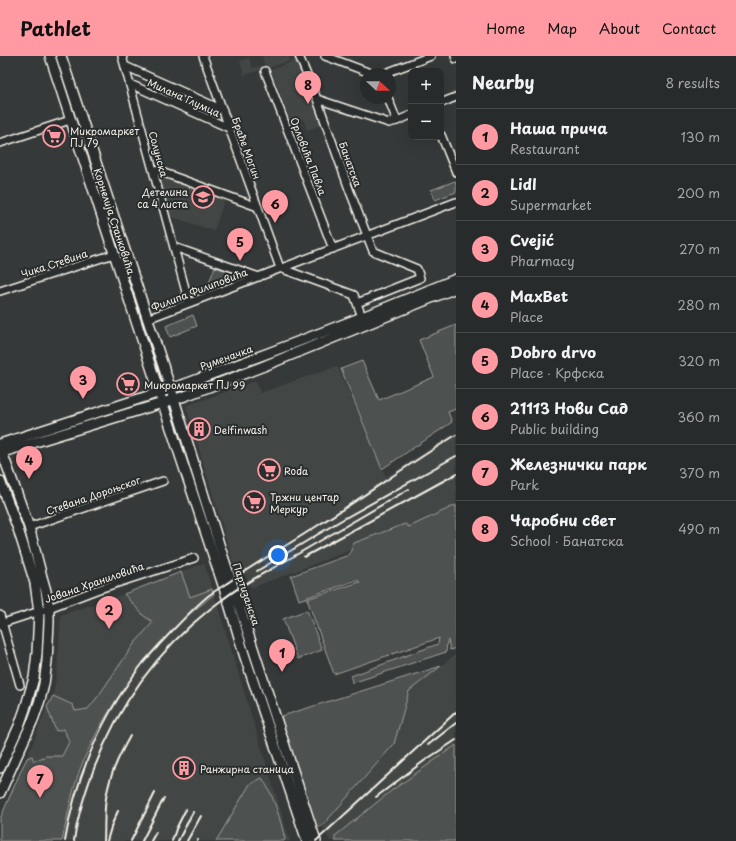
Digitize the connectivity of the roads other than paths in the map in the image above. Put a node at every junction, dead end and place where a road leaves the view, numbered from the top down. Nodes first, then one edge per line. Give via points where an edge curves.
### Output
1 (50, 56) edge
2 (61, 56) edge
3 (122, 56) edge
4 (203, 56) edge
5 (299, 56) edge
6 (325, 56) edge
7 (431, 56) edge
8 (455, 56) edge
9 (456, 59) edge
10 (125, 66) junction
11 (360, 69) edge
12 (396, 69) edge
13 (265, 71) dead end
14 (130, 84) junction
15 (456, 97) edge
16 (317, 99) junction
17 (444, 102) edge
18 (390, 104) edge
19 (223, 110) junction
20 (408, 116) edge
21 (70, 120) junction
22 (397, 121) junction
23 (229, 128) junction
24 (443, 140) edge
25 (0, 143) edge
26 (153, 169) junction
27 (456, 172) edge
28 (456, 202) edge
29 (258, 207) junction
30 (367, 236) junction
31 (174, 247) junction
32 (333, 249) junction
33 (114, 254) junction
34 (280, 268) junction
35 (259, 277) junction
36 (456, 279) edge
37 (456, 288) edge
38 (0, 291) edge
39 (357, 302) junction
40 (189, 303) junction
41 (362, 317) junction
42 (147, 319) junction
43 (170, 389) junction
44 (159, 392) junction
45 (174, 400) junction
46 (163, 403) junction
47 (1, 450) edge
48 (0, 481) edge
49 (163, 481) dead end
50 (29, 527) junction
51 (194, 558) dead end
52 (49, 608) junction
53 (39, 612) junction
54 (0, 615) edge
55 (1, 624) edge
56 (20, 685) dead end
57 (0, 768) edge
58 (0, 793) edge
59 (307, 841) edge
60 (316, 841) edge

1 - 21 main road, Корнелија Станковића
2 - 42 main road, Корнелија Станковића
3 - 10 street, Солунска
4 - 19 street, Браће Могин
5 - 16 street, Банатска
6 - 11 street
7 - 12 street
8 - 9 street
10 - 14 street, Солунска
10 - 19 street, Милана Глумца
13 - 32 street, Орловића Павла
14 - 23 street, Милана Глумца
14 - 26 street, Солунска
15 - 17 street
16 - 22 street via 389,123
16 - 30 street, Банатска
18 - 22 street
19 - 23 street, Браће Могин
20 - 22 street
21 - 25 street
21 - 33 main road, Корнелија Станковића
23 - 29 street, Браће Могин
24 - 27 street
26 - 29 street
26 - 31 street, Солунска
28 - 30 street, Филипа Филиповића
29 - 34 street, Браће Могин
30 - 32 street, Филипа Филиповића
30 - 39 street via 373,251 417,269 420,278
31 - 35 street
31 - 40 street, Солунска
32 - 34 street, Филипа Филиповића
33 - 38 street, Чика Стевина
33 - 44 main road, Корнелија Станковића
34 - 35 street, Филипа Филиповића
34 - 39 street via 354,296
35 - 40 street, Филипа Филиповића
36 - 41 main road, Руменачка
37 - 45 main road
39 - 41 street
40 - 42 street, Филипа Филиповића
41 - 43 main road, Руменачка
42 - 43 main road, Корнелија Станковића
43 - 44 main road, Руменачка
43 - 45 main road, Партизанска
44 - 46 main road, Корнелија Станковића
44 - 47 main road, Руменачка
45 - 46 main road
45 - 60 main road, Партизанска
46 - 47 main road
46 - 59 main road, Партизанска
47 - 50 main road
48 - 53 main road via 35,583
49 - 50 street, Стевана Дороњског
50 - 52 main road
51 - 52 street, Јована Храниловића
52 - 53 street, Јована Храниловића
52 - 58 main road via 47,661 40,700
53 - 55 street, Јована Храниловића
53 - 57 main road via 38,654 34,678 26,709
54 - 55 street
55 - 56 street

